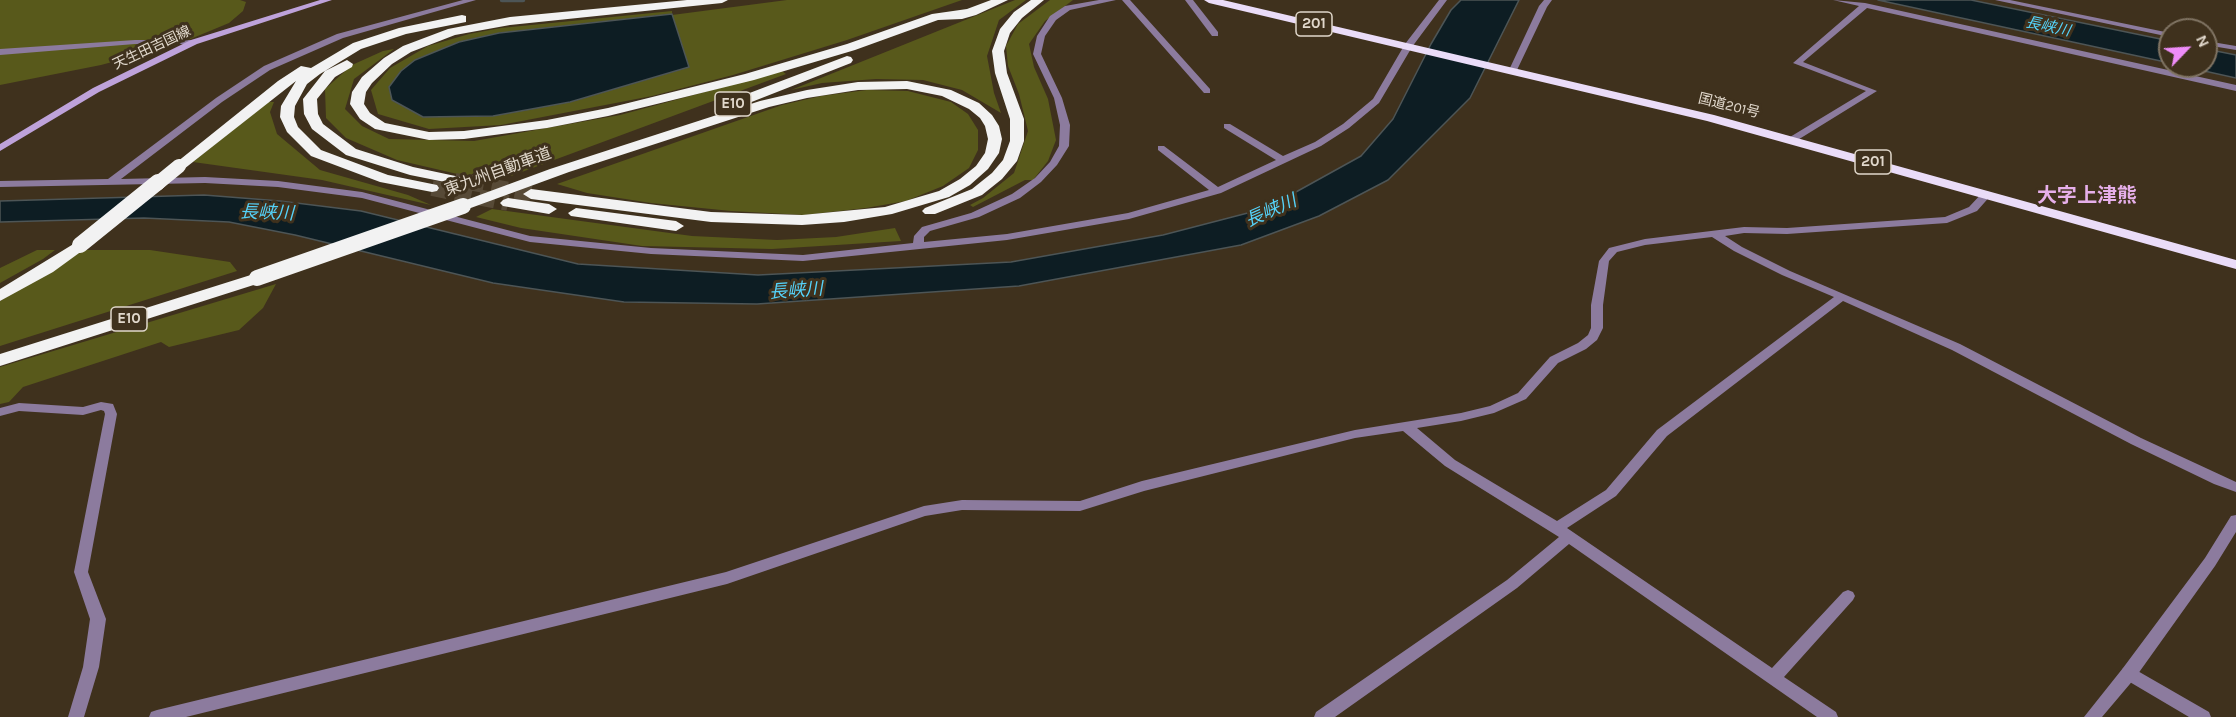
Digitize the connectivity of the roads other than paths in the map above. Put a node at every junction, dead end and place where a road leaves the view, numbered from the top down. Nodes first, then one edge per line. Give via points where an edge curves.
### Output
1 (328, 0) edge
2 (472, 0) edge
3 (637, 0) edge
4 (722, 0) edge
5 (1002, 0) edge
6 (1038, 0) edge
7 (1112, 0) edge
8 (1126, 0) edge
9 (1189, 0) edge
10 (1209, 0) edge
11 (1443, 0) edge
12 (1548, 0) edge
13 (1837, 0) edge
14 (1999, 0) edge
15 (1864, 5) junction
16 (972, 12) junction
17 (510, 21) junction
18 (2158, 33) edge
19 (1215, 34) dead end
20 (194, 42) junction
21 (2218, 44) edge
22 (357, 46) junction
23 (1414, 47) junction
24 (2236, 48) edge
25 (0, 52) edge
26 (1510, 69) junction
27 (2236, 88) edge
28 (1207, 91) dead end
29 (1227, 126) dead end
30 (1793, 140) junction
31 (0, 148) edge
32 (1161, 148) dead end
33 (1284, 161) junction
34 (555, 172) junction
35 (455, 180) tunnel mouth
36 (112, 181) junction
37 (0, 184) edge
38 (432, 188) tunnel mouth
39 (1217, 191) junction
40 (531, 194) tunnel mouth
41 (1987, 194) junction
42 (508, 203) tunnel mouth
43 (1715, 234) junction
44 (918, 246) junction
45 (2236, 265) edge
46 (0, 296) edge
47 (1842, 296) junction
48 (0, 360) edge
49 (0, 412) edge
50 (1405, 425) junction
51 (2236, 487) edge
52 (2236, 520) edge
53 (1563, 532) junction
54 (1848, 596) dead end
55 (2129, 673) junction
56 (1773, 678) junction
57 (76, 717) edge
58 (157, 717) edge
59 (1322, 717) edge
60 (1830, 717) edge
61 (2092, 717) edge
62 (2203, 717) edge

1 - 20 main road, 天生田吉国線
2 - 36 street via 340,36 267,68
3 - 22 highway via 455,20
4 - 17 highway
5 - 16 highway, 東九州自動車道 / E10
6 - 42 highway via 1004,32 998,51 1000,73 1017,119 1017,141 1010,161 977,192 953,204 844,229 755,232 645,223
7 - 44 street via 1068,8 1053,18 1041,36 1037,54 1058,98 1065,125 1064,146 1054,163 1016,196 975,215 926,229 919,236
8 - 28 street
9 - 19 street
10 - 23 highway, 国道201号 / 201
11 - 23 street
12 - 26 street
13 - 15 street
14 - 18 street
15 - 27 street
15 - 30 street via 1797,63 1873,91
16 - 17 highway via 936,17 749,77 547,124 429,136 380,126 365,116 357,104 367,80 407,49 452,32
16 - 34 highway, 東九州自動車道 / E10
17 - 35 highway via 425,34 381,47 330,74 310,99 317,126 351,152 410,171
20 - 25 street via 135,42
20 - 31 main road, 天生田吉国線 via 96,90
21 - 24 street
22 - 38 highway via 302,82 288,106 292,129 316,153 336,162 385,179
22 - 46 highway, bridge via 283,84 80,245
23 - 26 highway, 国道201号 / 201
23 - 33 street via 1376,101 1346,126
26 - 30 highway, 国道201号 / 201
29 - 33 street
30 - 41 highway, 国道201号 / 201
32 - 39 street
33 - 39 street
34 - 40 highway via 765,104 858,86 907,85 946,93 985,115 995,139 992,153 981,169 944,194 887,211 844,217 711,217
34 - 48 highway, 東九州自動車道 / E10, bridge via 257,278
36 - 37 street
36 - 44 street via 278,183 362,195 530,239 610,248 803,258
39 - 44 street via 1129,216 1007,237
41 - 43 street via 1973,209 1947,220
41 - 45 highway, 国道201号 / 201
43 - 47 street via 1786,273
43 - 50 street via 1613,250 1604,261 1593,337 1554,360 1522,396 1494,409
47 - 51 street via 1956,347 2136,441
47 - 53 street via 1662,433 1611,493
49 - 57 street via 19,407 83,411 101,406 109,407 111,414 81,572 98,619 91,667
50 - 53 street via 1450,463
50 - 58 street via 1142,486 1080,506 962,505 924,511 728,578
52 - 55 street
53 - 56 street
53 - 59 street via 1512,584
54 - 56 street
55 - 61 street
55 - 62 street
56 - 60 street

